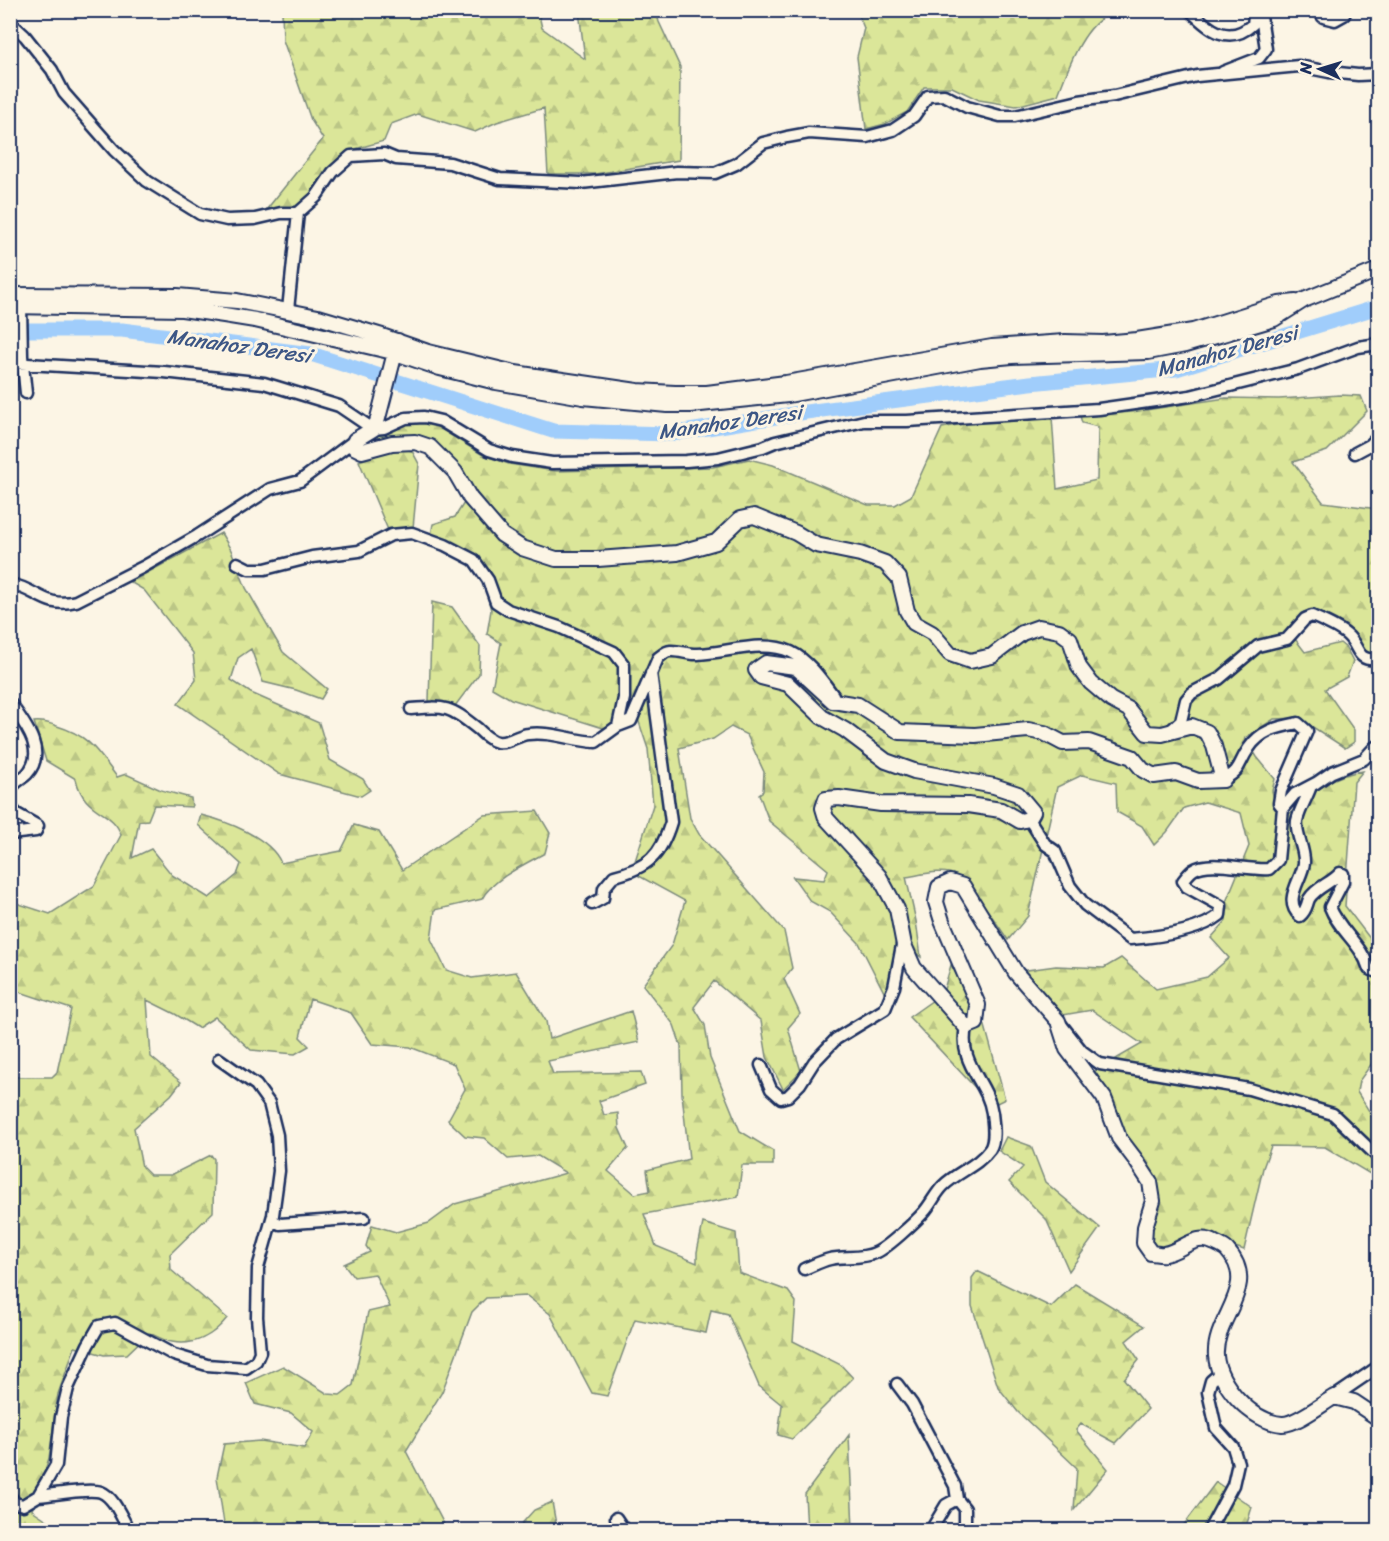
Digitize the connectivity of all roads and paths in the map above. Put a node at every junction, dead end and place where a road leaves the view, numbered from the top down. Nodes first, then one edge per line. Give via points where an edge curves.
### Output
1 (1190, 10) edge
2 (1255, 10) edge
3 (1260, 10) edge
4 (1318, 10) edge
5 (1346, 10) edge
6 (10, 22) edge
7 (1378, 74) edge
8 (1216, 75) junction
9 (298, 213) junction
10 (1378, 270) edge
11 (10, 295) edge
12 (18, 308) edge
13 (288, 310) junction
14 (1377, 347) edge
15 (394, 352) junction
16 (22, 359) junction
17 (10, 363) edge
18 (26, 393) dead end
19 (375, 425) junction
20 (1378, 437) edge
21 (355, 440) junction
22 (1355, 453) dead end
23 (237, 563) dead end
24 (10, 584) edge
25 (1378, 659) edge
26 (651, 673) junction
27 (10, 703) edge
28 (846, 703) junction
29 (411, 709) dead end
30 (618, 726) junction
31 (1169, 732) junction
32 (1375, 747) dead end
33 (1223, 780) junction
34 (1311, 786) junction
35 (10, 790) edge
36 (10, 807) edge
37 (1283, 808) junction
38 (1029, 819) junction
39 (10, 834) edge
40 (592, 904) dead end
41 (903, 940) junction
42 (1378, 972) edge
43 (1058, 1020) junction
44 (966, 1028) junction
45 (219, 1059) dead end
46 (762, 1065) dead end
47 (1378, 1157) edge
48 (364, 1218) dead end
49 (272, 1220) junction
50 (804, 1269) dead end
51 (1378, 1367) edge
52 (1219, 1374) junction
53 (897, 1384) dead end
54 (1334, 1397) junction
55 (1378, 1418) edge
56 (10, 1496) edge
57 (38, 1496) junction
58 (957, 1499) junction
59 (616, 1518) dead end
60 (129, 1530) edge
61 (624, 1530) edge
62 (931, 1530) edge
63 (965, 1530) edge
64 (1209, 1530) edge

1 - 2 street via 1215,33 1235,34 1253,24
3 - 8 street via 1266,49 1259,58
4 - 5 street via 1323,17 1335,20
6 - 9 street via 52,70 64,93 147,181 200,214 227,220
7 - 8 street via 1338,73 1299,66
8 - 9 street via 1015,116 967,107 944,95 928,96 914,116 893,130 867,137 809,133 787,137 764,143 736,164 715,173 677,172 581,183 500,179 450,163 396,159 384,154 351,156
9 - 13 street
10 - 15 street via 1304,300 1274,319 1194,343 1148,352 980,359 788,395 691,405 583,397 496,382
11 - 13 street via 212,298
12 - 15 street via 182,309 255,320
12 - 16 street
13 - 15 street
14 - 19 street via 1358,347 1298,369 1190,396 1087,410 864,421 718,458 686,461 552,463 512,458 489,450 441,422 424,417 406,418 384,428
15 - 19 street
16 - 17 street
16 - 18 street
16 - 19 street via 264,383 339,406
19 - 21 street
20 - 22 street
21 - 24 street via 300,481 270,489 144,567 76,601 50,602 22,586
21 - 31 street via 354,447 362,452 392,443 415,442 430,447 455,472 470,498 502,535 522,548 556,559 677,553 716,542 740,519 754,516 816,544 860,554 885,564 898,578 914,623 932,633 950,654 970,661 992,656 1022,633 1040,627 1059,630 1070,639 1079,667 1091,683 1128,709 1147,733
23 - 30 street via 249,569 266,569 312,557 359,551 391,535 412,533 445,545 474,560 488,580 495,602 614,652 624,665 624,698
25 - 31 street via 1361,656 1348,635 1312,616 1287,639 1258,646 1219,679 1192,693 1181,720
26 - 28 street via 658,658 670,651 695,655 776,647 801,658
26 - 30 street via 631,721
26 - 40 street via 670,822 664,843 648,863 614,876 604,888 603,897
27 - 35 street via 36,750 32,766
28 - 33 street via 858,705 900,732 975,735 1028,730 1063,743 1089,742 1132,757 1154,776 1176,773 1198,780
28 - 38 street via 832,701 796,668 766,663 756,670 761,677 788,684 822,717 886,761 1018,794 1033,812
29 - 30 street via 455,711 487,738 498,742 527,734 597,742
31 - 33 street via 1192,726 1207,732
32 - 34 street via 1364,759
33 - 37 street via 1237,772 1250,745 1272,728 1298,723 1307,731 1281,791 1279,803
34 - 37 street via 1295,794
34 - 42 street via 1297,818 1304,864 1293,893 1293,905 1300,916 1311,896 1343,874 1343,882 1329,908 1360,948 1370,969
36 - 39 street via 38,826 36,831
37 - 38 street via 1278,860 1269,869 1213,865 1194,869 1182,880 1187,887 1221,906 1216,919 1185,931 1130,939 1085,905 1070,886 1055,851 1045,844
38 - 41 street via 1020,821 1001,810 969,805 826,799 826,818 879,876 897,909
41 - 44 street via 914,968
41 - 46 street via 894,987 885,1009 836,1039 788,1096 781,1098 771,1089
43 - 44 street via 1016,973 963,886 950,882 939,887 936,902 978,1005 976,1023
43 - 47 street via 1082,1051 1100,1064 1249,1089 1333,1114
43 - 52 street via 1066,1048 1104,1098 1119,1138 1150,1182 1153,1201 1144,1227 1144,1243 1151,1253 1164,1254 1196,1239 1210,1240 1226,1249 1237,1267 1239,1288 1218,1332 1215,1355
44 - 50 street via 965,1052 991,1106 994,1131 989,1150 944,1185 924,1213 882,1250 872,1255 829,1259
45 - 49 street via 256,1085 269,1103 277,1135 279,1171
48 - 49 street via 280,1224
49 - 57 street via 258,1268 260,1352 256,1361 246,1368 207,1365 174,1355 115,1323 99,1326 69,1388 61,1417 56,1465
51 - 54 street
52 - 54 street via 1251,1411 1283,1424
52 - 64 street via 1211,1381 1208,1392 1216,1428 1233,1447 1238,1463 1233,1485
53 - 58 street via 912,1404 955,1486
54 - 55 street via 1354,1402
56 - 57 street via 23,1505
57 - 60 street via 102,1492
58 - 62 street via 946,1504
58 - 63 street via 965,1509
59 - 61 street

